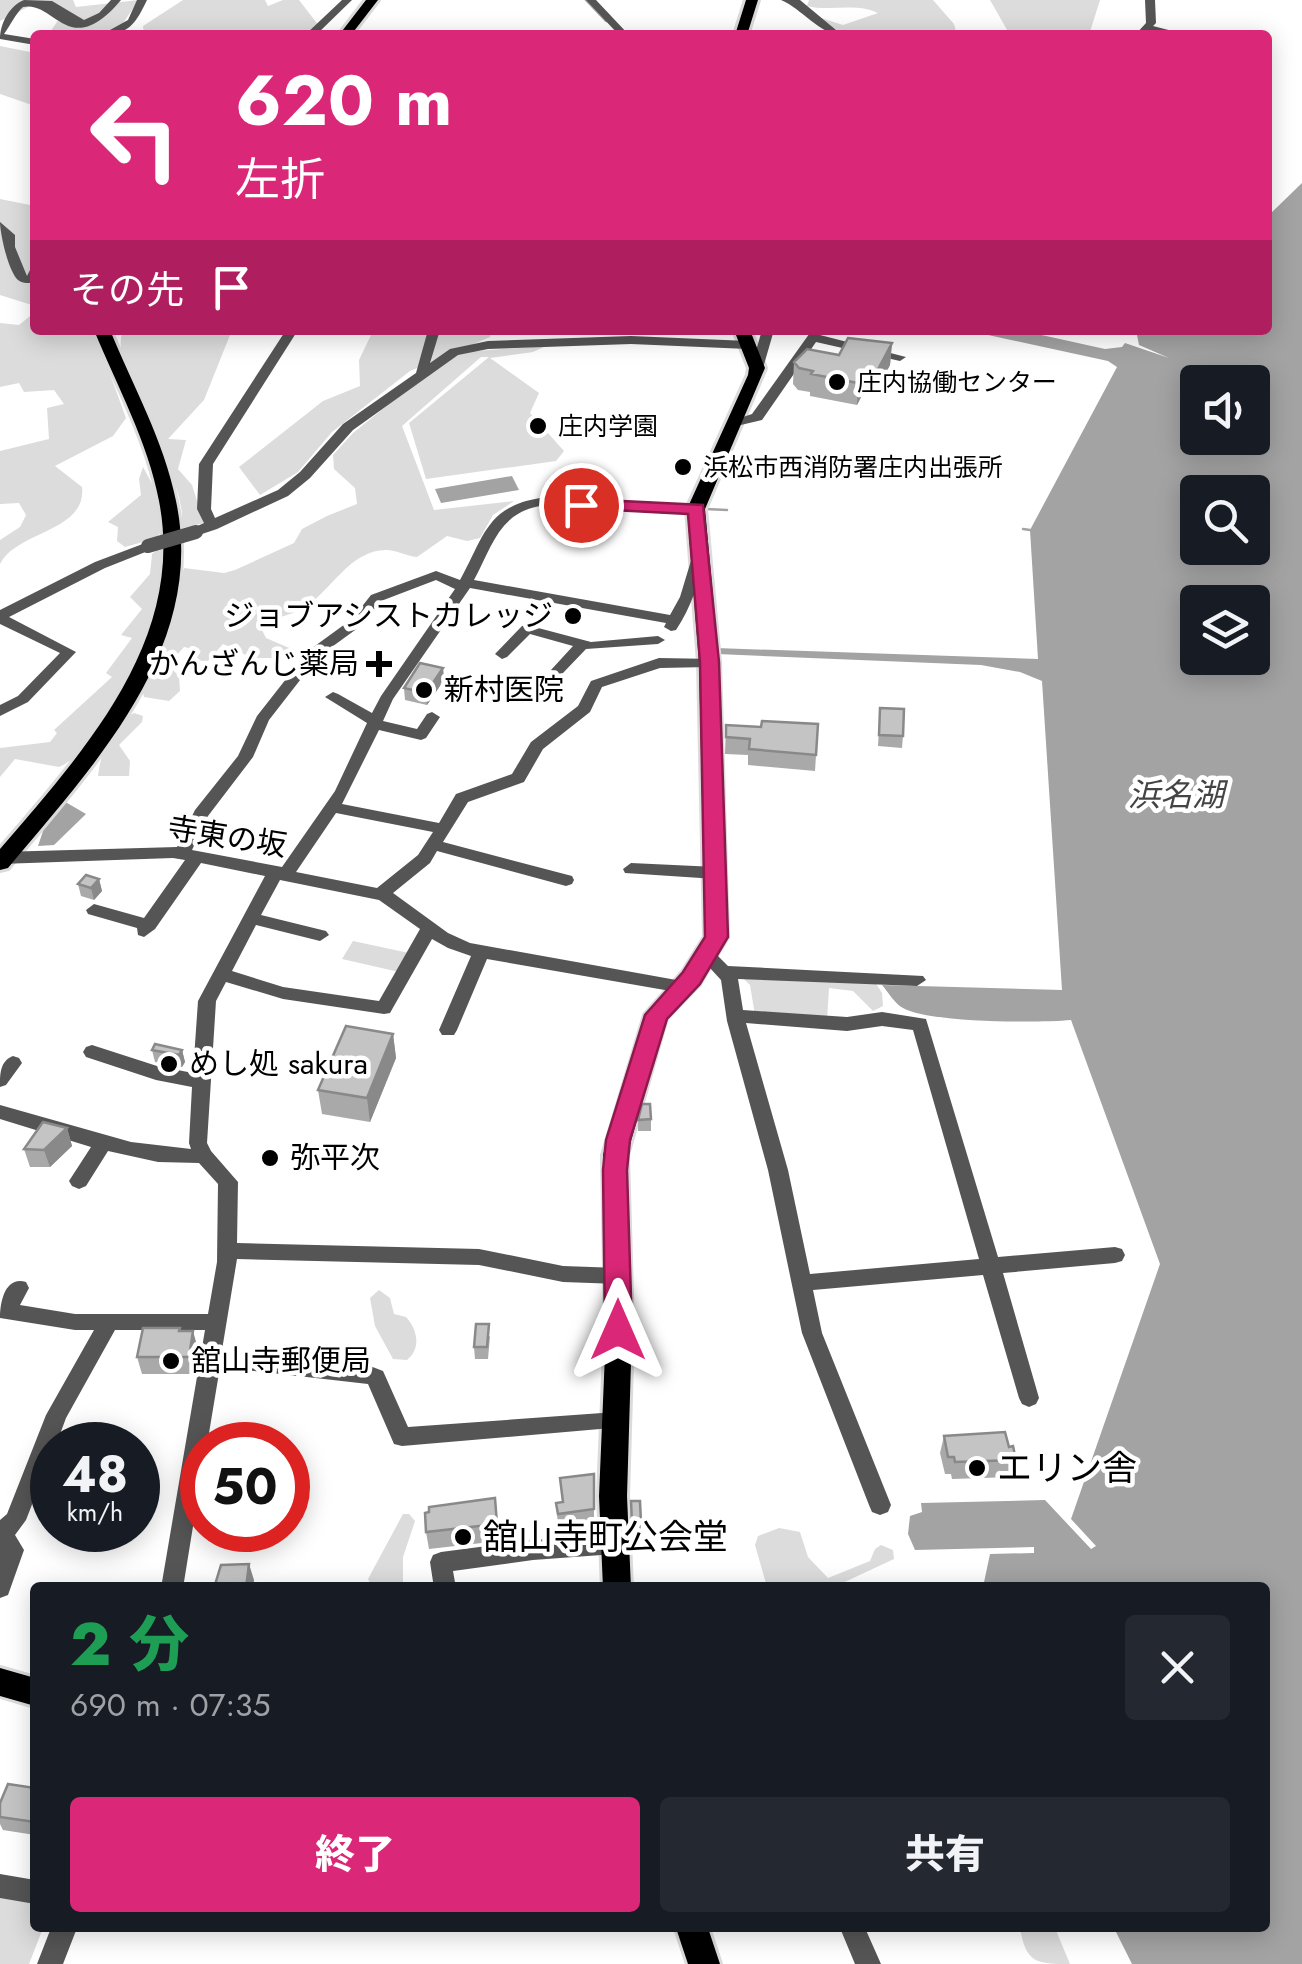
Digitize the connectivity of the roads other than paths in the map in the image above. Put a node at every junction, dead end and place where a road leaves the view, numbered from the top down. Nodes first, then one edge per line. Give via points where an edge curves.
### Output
1 (33, 0) edge
2 (116, 0) edge
3 (142, 0) edge
4 (347, 0) edge
5 (372, 0) edge
6 (580, 0) edge
7 (591, 0) edge
8 (752, 0) edge
9 (786, 0) edge
10 (1150, 0) edge
11 (116, 30) edge
12 (315, 30) edge
13 (349, 30) edge
14 (607, 30) edge
15 (619, 30) edge
16 (742, 30) edge
17 (830, 30) edge
18 (1144, 30) edge
19 (0, 34) edge
20 (30, 41) edge
21 (0, 225) edge
22 (30, 280) edge
23 (104, 335) edge
24 (289, 335) edge
25 (432, 335) edge
26 (644, 335) edge
27 (767, 335) edge
28 (814, 335) edge
29 (822, 335) edge
30 (744, 337) edge
31 (900, 357) dead end
32 (757, 368) junction
33 (421, 372) junction
34 (733, 425) junction
35 (696, 509) junction
36 (212, 526) junction
37 (465, 584) junction
38 (696, 586) junction
39 (0, 617) edge
40 (676, 620) junction
41 (658, 640) junction
42 (582, 644) junction
43 (502, 654) dead end
44 (659, 662) junction
45 (710, 662) junction
46 (558, 670) dead end
47 (333, 697) dead end
48 (0, 711) edge
49 (432, 717) dead end
50 (375, 722) junction
51 (332, 807) junction
52 (439, 837) junction
53 (190, 854) junction
54 (1, 860) edge
55 (632, 870) dead end
56 (281, 873) junction
57 (716, 873) junction
58 (566, 880) dead end
59 (380, 894) junction
60 (94, 910) dead end
61 (251, 918) junction
62 (428, 930) junction
63 (320, 935) dead end
64 (481, 953) junction
65 (717, 964) junction
66 (221, 974) junction
67 (917, 980) dead end
68 (682, 988) junction
69 (735, 1016) junction
70 (448, 1030) dead end
71 (92, 1052) dead end
72 (13, 1062) dead end
73 (0, 1080) edge
74 (200, 1082) junction
75 (0, 1112) edge
76 (104, 1142) junction
77 (202, 1155) junction
78 (78, 1181) dead end
79 (228, 1250) junction
80 (1115, 1255) dead end
81 (992, 1266) junction
82 (619, 1276) junction
83 (802, 1283) junction
84 (19, 1288) dead end
85 (2, 1311) edge
86 (110, 1321) junction
87 (216, 1322) junction
88 (211, 1357) junction
89 (1029, 1398) dead end
90 (616, 1420) junction
91 (880, 1504) dead end
92 (1, 1533) edge
93 (615, 1544) junction
94 (173, 1582) edge
95 (444, 1582) edge
96 (617, 1582) edge
97 (0, 1588) edge
98 (0, 1682) edge
99 (30, 1691) edge
100 (0, 1886) edge
101 (30, 1891) edge
102 (62, 1932) edge
103 (693, 1932) edge
104 (855, 1932) edge
105 (50, 1964) edge
106 (704, 1964) edge
107 (868, 1964) edge

1 - 2 street via 85,24 96,22
1 - 19 street via 20,5
3 - 11 street via 132,22
4 - 12 street
5 - 13 main road
6 - 14 street
7 - 15 street
8 - 16 main road
9 - 17 street
10 - 18 street via 1153,14
19 - 20 street
21 - 22 street via 23,279
23 - 54 main road via 168,503 170,590 150,654 124,706
24 - 36 street via 206,464 204,509
25 - 33 street
26 - 30 street
26 - 33 street via 479,346
27 - 32 street
28 - 34 street via 757,416
29 - 31 street
30 - 32 main road
32 - 34 main road
33 - 36 street via 348,427 295,484
34 - 35 main road
35 - 37 street via 522,505 502,516
35 - 38 main road
36 - 39 street, bridge via 100,565
37 - 40 street
37 - 50 street
37 - 53 street via 436,576 380,596 318,649 262,719 245,757 201,814
38 - 40 street
38 - 45 main road
39 - 48 street via 69,652 23,699
40 - 41 street
41 - 42 street
41 - 44 street via 653,655
42 - 43 street via 527,628
42 - 46 street
44 - 45 street
44 - 52 street via 596,684 585,709 537,746 518,778 462,798
45 - 57 main road
47 - 50 street
49 - 50 street via 421,735
50 - 51 street
51 - 52 street
51 - 56 street
52 - 58 street
52 - 59 street via 415,868
53 - 54 street, 寺東の坂
53 - 56 street, 寺東の坂
53 - 60 street via 146,928
55 - 57 street
56 - 59 street, 寺東の坂
56 - 61 street
57 - 65 main road
59 - 62 street via 405,906
61 - 63 street
61 - 66 street
62 - 64 street
62 - 66 street via 384,1008 283,993
64 - 68 street
64 - 70 street
65 - 67 street
65 - 68 main road
65 - 69 street
66 - 74 street via 204,1017
68 - 82 main road via 656,1015 618,1140
69 - 81 street via 920,1024
69 - 83 street
71 - 74 street
72 - 73 street
74 - 77 street
75 - 76 street
76 - 77 street via 182,1158
76 - 78 street
77 - 79 street via 228,1182
79 - 82 street via 479,1256 563,1274
79 - 87 street
80 - 81 street
81 - 83 street
81 - 89 street
82 - 90 main road
83 - 91 street via 816,1344
84 - 85 street
85 - 86 street
86 - 87 street
86 - 92 street via 57,1415 15,1520
87 - 88 street
88 - 90 street via 370,1375 402,1436
88 - 94 street
90 - 93 main road
92 - 97 street via 13,1550
93 - 95 street via 440,1562
93 - 96 main road
98 - 99 main road
100 - 101 street
102 - 105 street
103 - 106 main road
104 - 107 street

